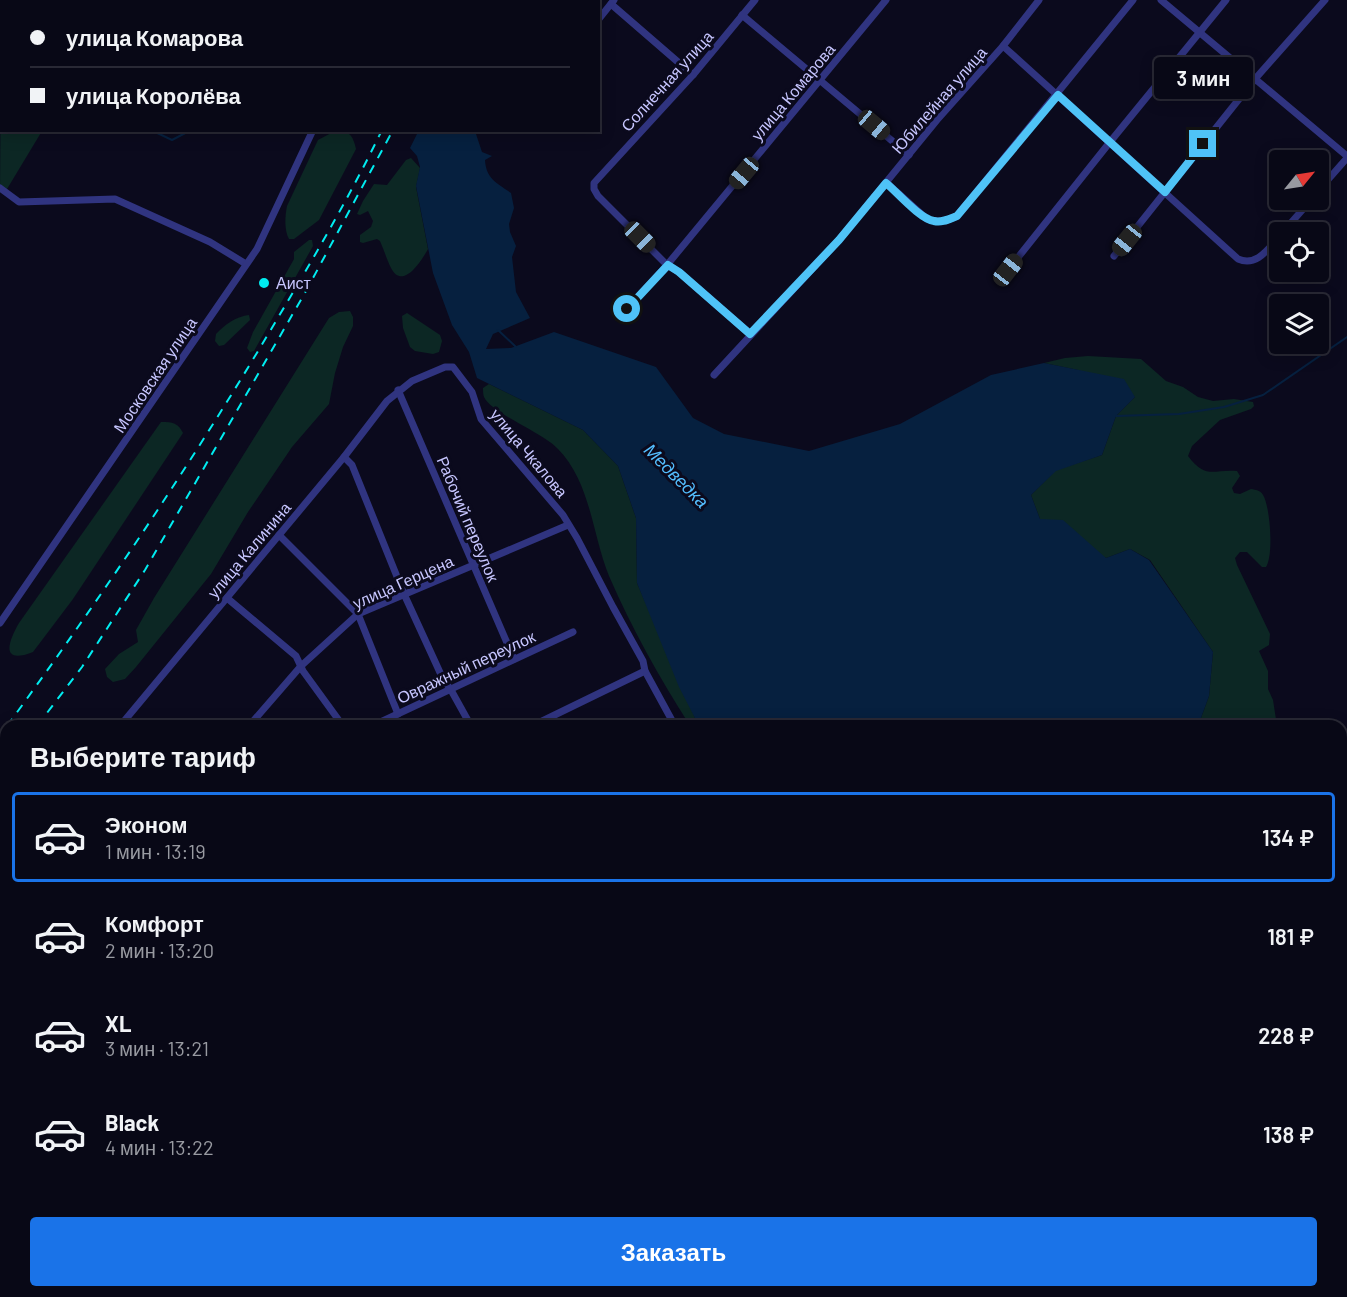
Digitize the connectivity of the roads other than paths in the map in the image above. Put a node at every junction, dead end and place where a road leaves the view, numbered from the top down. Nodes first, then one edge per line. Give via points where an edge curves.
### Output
1 (754, 0) edge
2 (886, 0) edge
3 (1039, 0) edge
4 (1133, 0) edge
5 (1161, 0) edge
6 (1226, 0) edge
7 (1325, 0) edge
8 (613, 2) edge
9 (742, 15) junction
10 (600, 18) edge
11 (1199, 32) junction
12 (1003, 46) junction
13 (693, 75) junction
14 (1255, 79) junction
15 (820, 81) junction
16 (1058, 95) junction
17 (312, 132) edge
18 (1110, 142) junction
19 (909, 155) junction
20 (1347, 157) edge
21 (1329, 178) edge
22 (886, 183) junction
23 (0, 188) edge
24 (1165, 192) junction
25 (1302, 210) edge
26 (1292, 222) edge
27 (1269, 247) edge
28 (1114, 256) dead end
29 (246, 264) junction
30 (668, 265) junction
31 (1008, 270) dead end
32 (627, 309) dead end
33 (750, 334) junction
34 (453, 367) joint
35 (714, 375) dead end
36 (398, 390) junction
37 (344, 457) junction
38 (568, 525) junction
39 (279, 535) junction
40 (473, 565) junction
41 (404, 594) junction
42 (227, 598) junction
43 (358, 614) junction
44 (0, 623) edge
45 (573, 632) dead end
46 (514, 659) junction
47 (301, 666) junction
48 (645, 671) junction
49 (451, 690) junction
50 (398, 714) junction
51 (125, 720) edge
52 (254, 720) edge
53 (339, 720) edge
54 (385, 720) edge
55 (468, 720) edge
56 (544, 720) edge
57 (672, 720) edge

1 - 9 street, Солнечная улица
2 - 15 street, улица Комарова
3 - 12 street, Юбилейная улица
4 - 16 street
5 - 11 street
6 - 11 street
7 - 14 street
8 - 10 street
8 - 13 street
9 - 13 street, Солнечная улица
9 - 15 street
11 - 14 street
11 - 18 street
12 - 16 street
12 - 19 street, Юбилейная улица
13 - 30 street, Солнечная улица via 594,183 598,196
14 - 20 street
14 - 24 street
15 - 19 street
15 - 30 street, улица Комарова
16 - 18 street
16 - 22 street via 957,216 936,222 927,219
17 - 29 street, Московская улица via 257,249
18 - 24 street
18 - 31 street
19 - 22 street, Юбилейная улица
20 - 21 street
22 - 33 street, Юбилейная улица via 839,240
23 - 29 street via 19,202 115,199 210,242
24 - 27 street via 1238,259 1257,260
24 - 28 street
25 - 26 street
29 - 44 street, Московская улица
30 - 32 street, улица Комарова
30 - 33 street
33 - 35 street, Юбилейная улица
34 - 36 street, улица Калинина via 433,372
34 - 38 street, улица Чкалова via 472,392 481,420
36 - 37 street, улица Калинина
36 - 40 street, Рабочий переулок
37 - 39 street, улица Калинина
37 - 41 street via 352,465
38 - 40 street, улица Герцена
38 - 48 street, улица Чкалова
39 - 42 street, улица Калинина
39 - 43 street
40 - 41 street, улица Герцена
40 - 46 street, Рабочий переулок
41 - 43 street, улица Герцена
41 - 49 street
42 - 47 street via 296,656
42 - 51 street, улица Калинина
43 - 47 street, улица Герцена
43 - 50 street
45 - 46 street, Овражный переулок
46 - 49 street, Овражный переулок
47 - 52 street, улица Герцена
47 - 53 street
48 - 56 street
48 - 57 street, улица Чкалова
49 - 50 street, Овражный переулок
49 - 55 street
50 - 54 street, Овражный переулок

